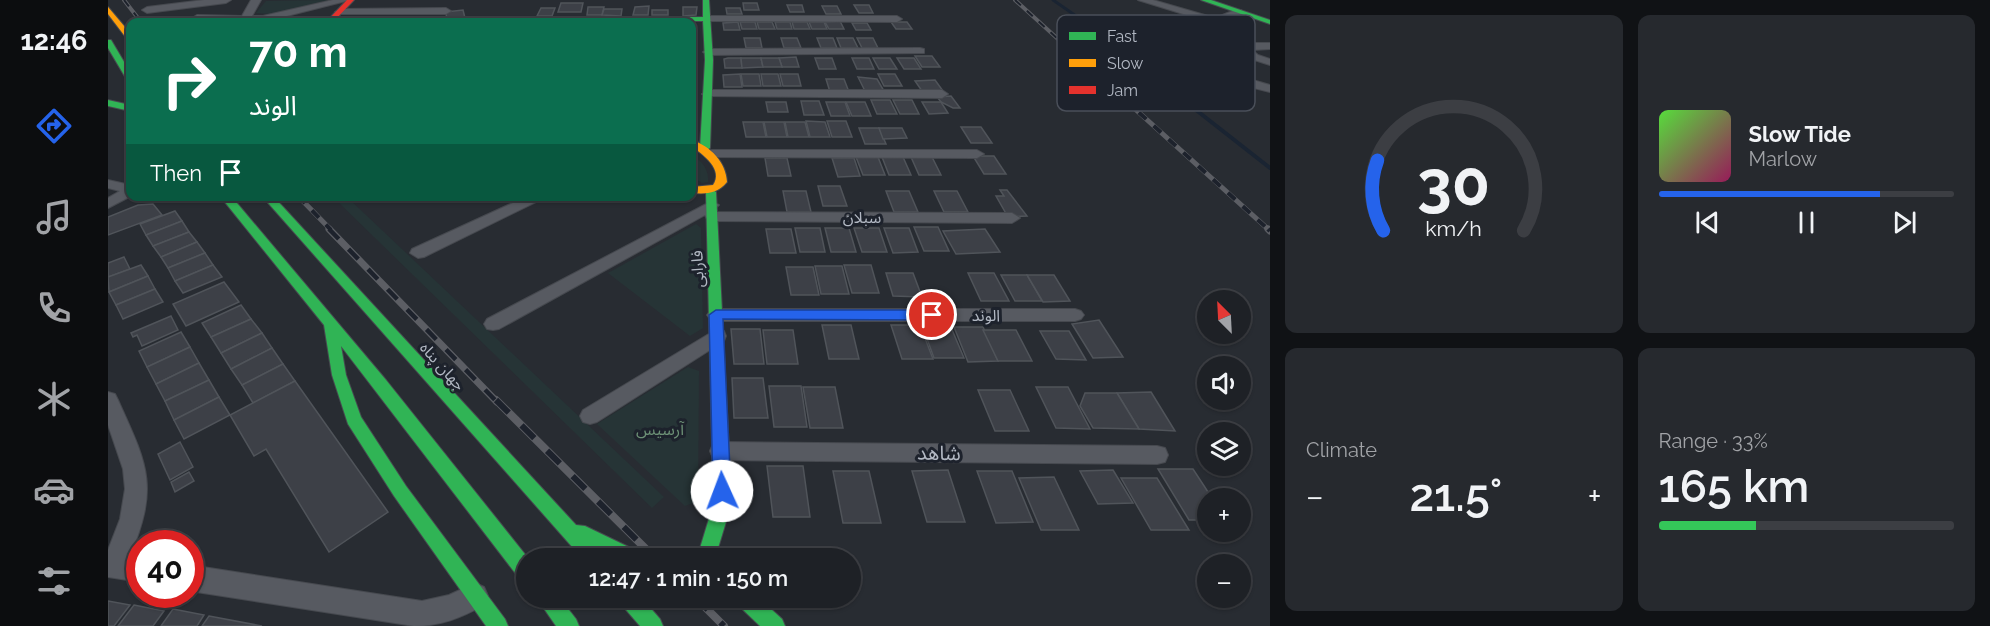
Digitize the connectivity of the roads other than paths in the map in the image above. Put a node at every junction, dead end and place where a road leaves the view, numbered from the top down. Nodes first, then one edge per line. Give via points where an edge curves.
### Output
1 (142, 0) edge
2 (226, 0) edge
3 (256, 0) edge
4 (351, 0) edge
5 (706, 0) edge
6 (1143, 0) edge
7 (1204, 0) edge
8 (1221, 0) edge
9 (478, 4) dead end
10 (342, 6) edge
11 (108, 9) edge
12 (147, 10) junction
13 (447, 11) dead end
14 (1238, 12) junction
15 (1194, 15) edge
16 (1230, 15) edge
17 (1248, 15) edge
18 (1270, 16) edge
19 (1255, 17) edge
20 (151, 18) edge
21 (239, 18) edge
22 (279, 18) edge
23 (332, 18) edge
24 (476, 18) edge
25 (696, 19) edge
26 (707, 19) junction
27 (897, 19) dead end
28 (1270, 22) edge
29 (126, 32) edge
30 (1255, 46) edge
31 (1270, 46) edge
32 (109, 47) edge
33 (920, 51) dead end
34 (708, 52) junction
35 (1255, 54) edge
36 (1270, 62) edge
37 (115, 66) edge
38 (1255, 84) edge
39 (1270, 89) edge
40 (708, 94) junction
41 (942, 94) dead end
42 (108, 103) edge
43 (126, 107) edge
44 (703, 148) edge
45 (976, 154) dead end
46 (108, 184) edge
47 (126, 189) edge
48 (126, 193) edge
49 (696, 193) edge
50 (229, 201) edge
51 (272, 201) edge
52 (530, 201) edge
53 (108, 204) edge
54 (711, 205) junction
55 (1012, 218) dead end
56 (418, 253) dead end
57 (716, 315) junction
58 (1075, 315) dead end
59 (493, 324) dead end
60 (331, 325) junction
61 (717, 336) junction
62 (108, 400) edge
63 (590, 416) dead end
64 (721, 451) junction
65 (1157, 455) dead end
66 (564, 524) junction
67 (585, 548) edge
68 (608, 548) edge
69 (709, 548) edge
70 (516, 559) edge
71 (111, 565) edge
72 (126, 568) edge
73 (204, 580) edge
74 (475, 596) junction
75 (555, 608) edge
76 (637, 608) edge
77 (756, 608) edge
78 (498, 626) edge
79 (569, 626) edge
80 (653, 626) edge
81 (775, 626) edge

1 - 12 street
2 - 12 street
3 - 21 street
4 - 10 street
5 - 26 street
6 - 15 street
7 - 14 street
8 - 18 street
9 - 24 street
10 - 13 street
10 - 22 street
10 - 23 street
11 - 29 street
12 - 20 street
14 - 16 street
14 - 17 street
19 - 28 street
25 - 26 street
26 - 27 street
26 - 34 street
30 - 31 street
32 - 37 street
33 - 34 street
34 - 40 street
35 - 36 street
38 - 39 street
40 - 41 street
40 - 44 street
42 - 43 street
44 - 45 street
44 - 54 street via 720,168 722,181
46 - 47 street
48 - 53 street
49 - 54 street
50 - 60 street
51 - 66 street, جهان پناه
52 - 56 street
54 - 55 street, سبلان
54 - 57 street, فارابی
54 - 59 street
57 - 58 street, الوند
57 - 61 street, فارابی
60 - 70 street
60 - 74 street via 339,375 354,419
61 - 63 street
61 - 64 street, فارابی
62 - 71 street via 125,439 137,487 132,522
64 - 65 street, شاهد
64 - 69 street, فارابی via 720,512
66 - 67 street, جهان پناه
66 - 68 street
71 - 72 street
73 - 74 street via 422,614 452,608
74 - 78 street
75 - 79 street
76 - 80 street
77 - 81 street

